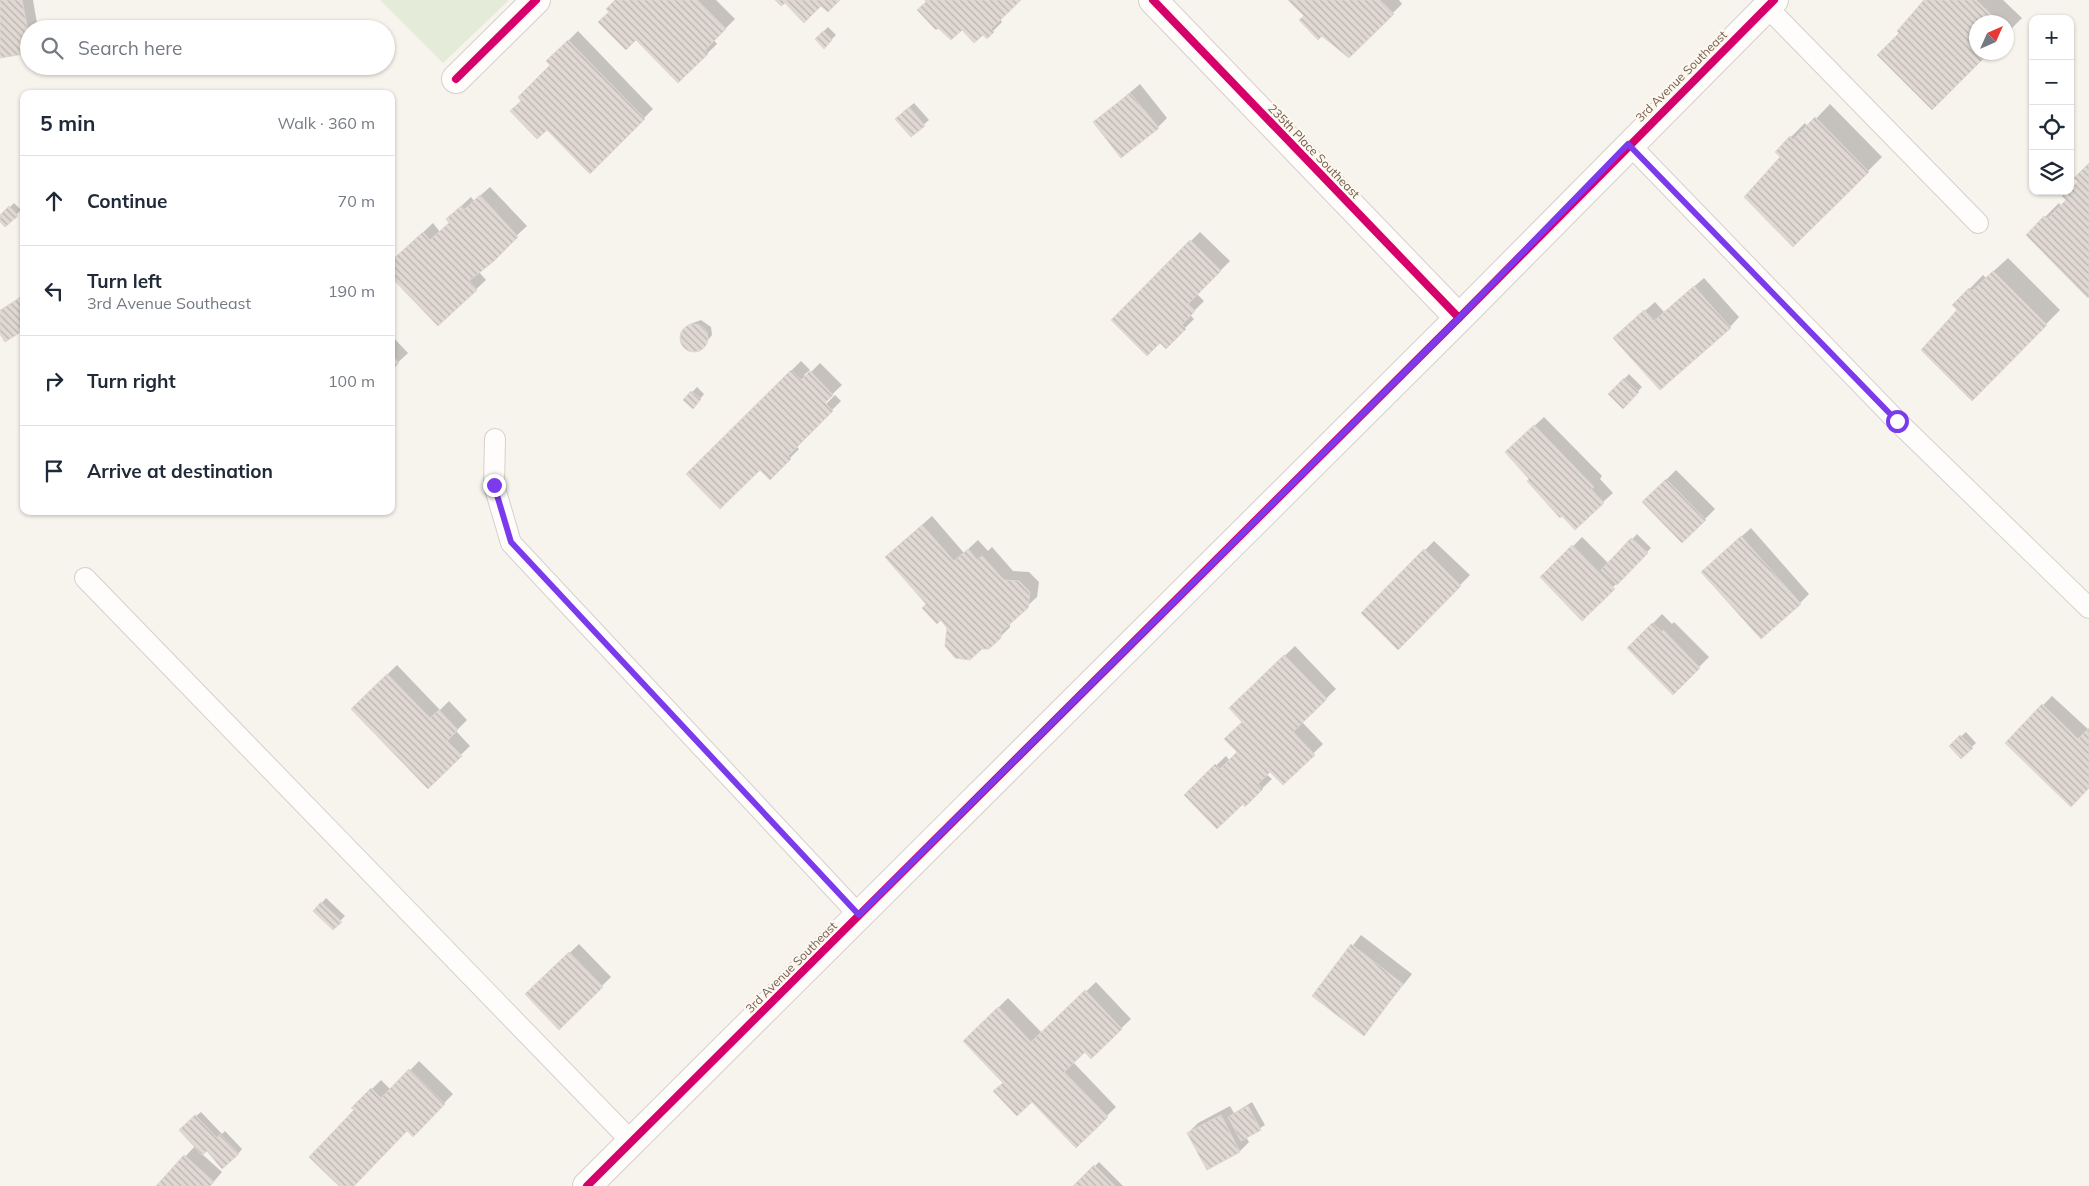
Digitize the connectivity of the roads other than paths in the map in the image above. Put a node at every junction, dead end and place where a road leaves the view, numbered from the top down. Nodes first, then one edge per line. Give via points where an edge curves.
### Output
1 (536, 0) edge
2 (1157, 1) edge
3 (1770, 4) edge
4 (456, 79) dead end
5 (1628, 144) junction
6 (1978, 223) dead end
7 (1459, 318) junction
8 (495, 439) dead end
9 (85, 578) dead end
10 (2089, 608) edge
11 (859, 915) junction
12 (632, 1142) junction
13 (587, 1186) edge

1 - 4 street
2 - 7 street, 235th Place Southeast
3 - 5 street, 3rd Avenue Southeast
3 - 6 lane
5 - 7 street, 3rd Avenue Southeast
5 - 10 lane via 1897,421
7 - 11 street, 3rd Avenue Southeast
8 - 11 lane via 494,485 511,542
9 - 12 lane
11 - 12 street, 3rd Avenue Southeast
12 - 13 street, 3rd Avenue Southeast

